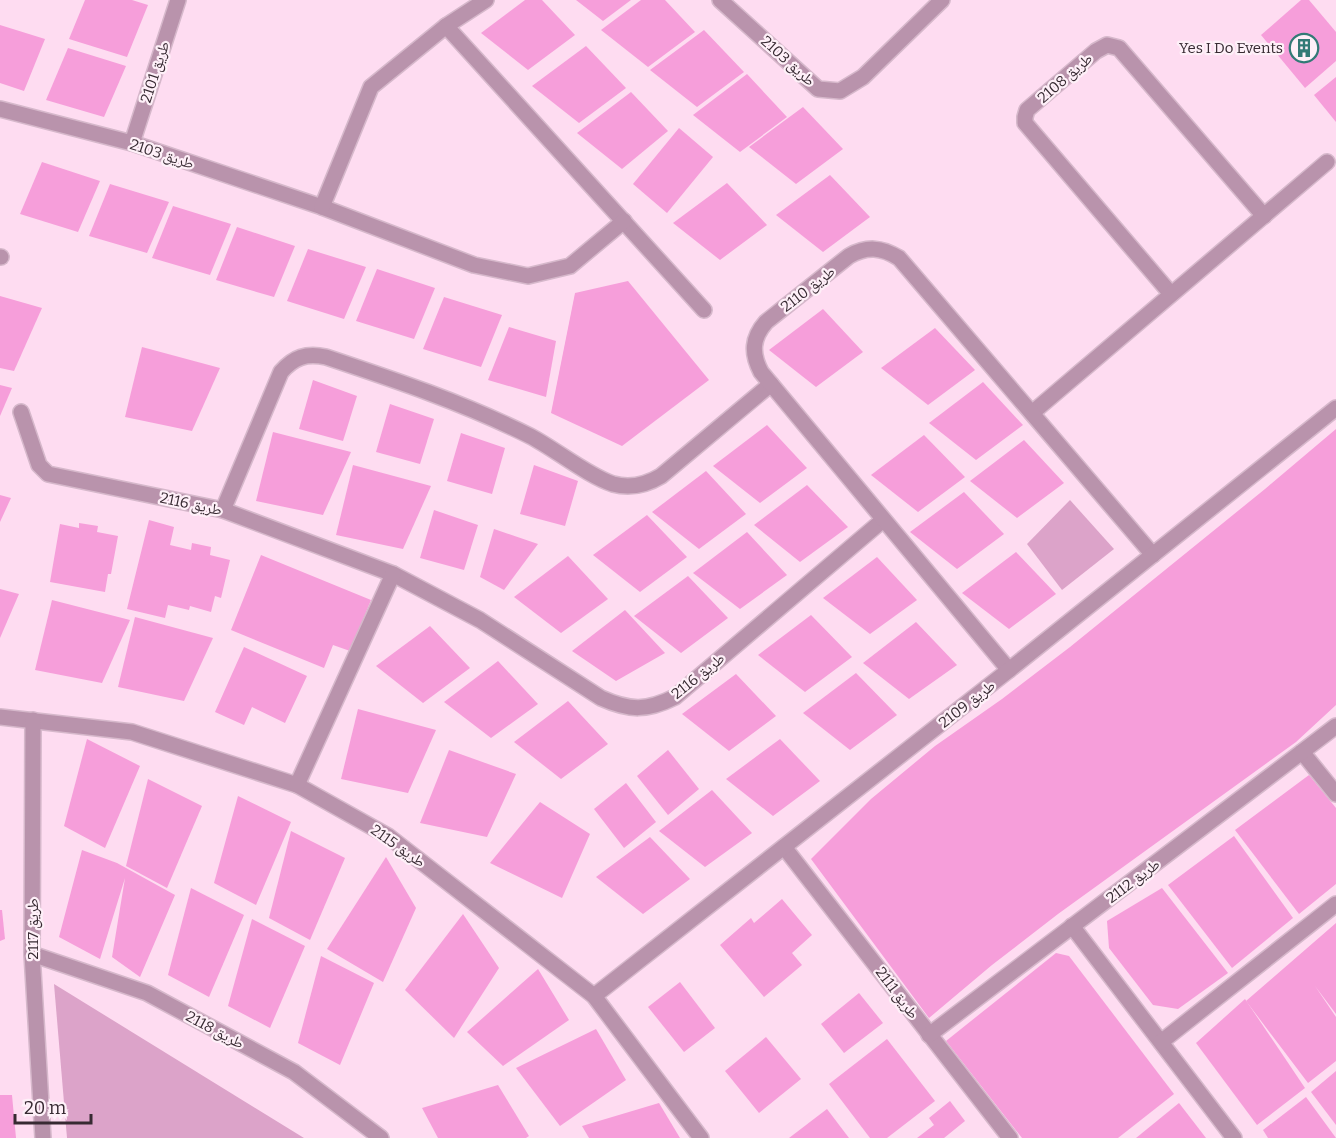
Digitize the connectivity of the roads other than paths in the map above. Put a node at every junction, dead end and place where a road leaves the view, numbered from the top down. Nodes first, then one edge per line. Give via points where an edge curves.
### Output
1 (178, 0) edge
2 (486, 0) edge
3 (720, 0) edge
4 (942, 0) edge
5 (446, 26) junction
6 (0, 109) edge
7 (132, 144) junction
8 (1327, 162) dead end
9 (322, 207) junction
10 (1264, 216) junction
11 (624, 221) junction
12 (1171, 294) junction
13 (704, 310) dead end
14 (771, 384) junction
15 (1336, 408) edge
16 (21, 412) dead end
17 (1032, 413) junction
18 (224, 510) junction
19 (883, 520) junction
20 (1153, 555) junction
21 (393, 574) junction
22 (1010, 670) junction
23 (0, 717) edge
24 (33, 720) junction
25 (1336, 726) edge
26 (1302, 752) junction
27 (297, 785) junction
28 (1336, 794) edge
29 (784, 847) junction
30 (1336, 904) edge
31 (1072, 926) junction
32 (32, 954) junction
33 (594, 996) junction
34 (929, 1035) junction
35 (1161, 1042) junction
36 (43, 1138) edge
37 (381, 1138) edge
38 (701, 1138) edge
39 (1010, 1138) edge
40 (1234, 1138) edge

1 - 7 street, طريق 2101
2 - 5 street
3 - 4 street, طريق 2103 via 818,88 840,91 863,77
5 - 9 street via 371,87
5 - 11 street
6 - 7 street, طريق 2103
7 - 9 street, طريق 2103
8 - 10 street
9 - 11 street, طريق 2103 via 474,265 528,276 570,266
10 - 12 street
10 - 12 street, طريق 2108 via 1119,48 1107,45 1096,51 1027,110 1025,123
11 - 13 street
12 - 17 street
14 - 17 street, طريق 2110 via 754,360 757,332 849,256 874,248 899,258
14 - 18 street via 661,476 637,486 624,486 599,477 533,437 439,396 326,357 300,356 281,372
14 - 19 street, طريق 2110
15 - 20 street, طريق 2109
16 - 18 street, طريق 2116 via 39,465 48,474
17 - 20 street, طريق 2110
18 - 21 street, طريق 2116
19 - 21 street, طريق 2116 via 675,697 638,709 601,698 480,620
19 - 22 street, طريق 2110
20 - 22 street, طريق 2109
21 - 27 street
22 - 29 street, طريق 2109
23 - 24 street, طريق 2115
24 - 27 street, طريق 2115 via 132,732
24 - 32 street, طريق 2117
25 - 26 street, طريق 2112
26 - 28 street
26 - 31 street, طريق 2112
27 - 33 street, طريق 2115 via 388,836
29 - 33 street, طريق 2109
29 - 34 street, طريق 2111
30 - 35 street
31 - 34 street, طريق 2112
31 - 35 street
32 - 36 street, طريق 2117
32 - 37 street, طريق 2118 via 147,993 294,1072
33 - 38 street, طريق 2115
34 - 39 street, طريق 2111
35 - 40 street

